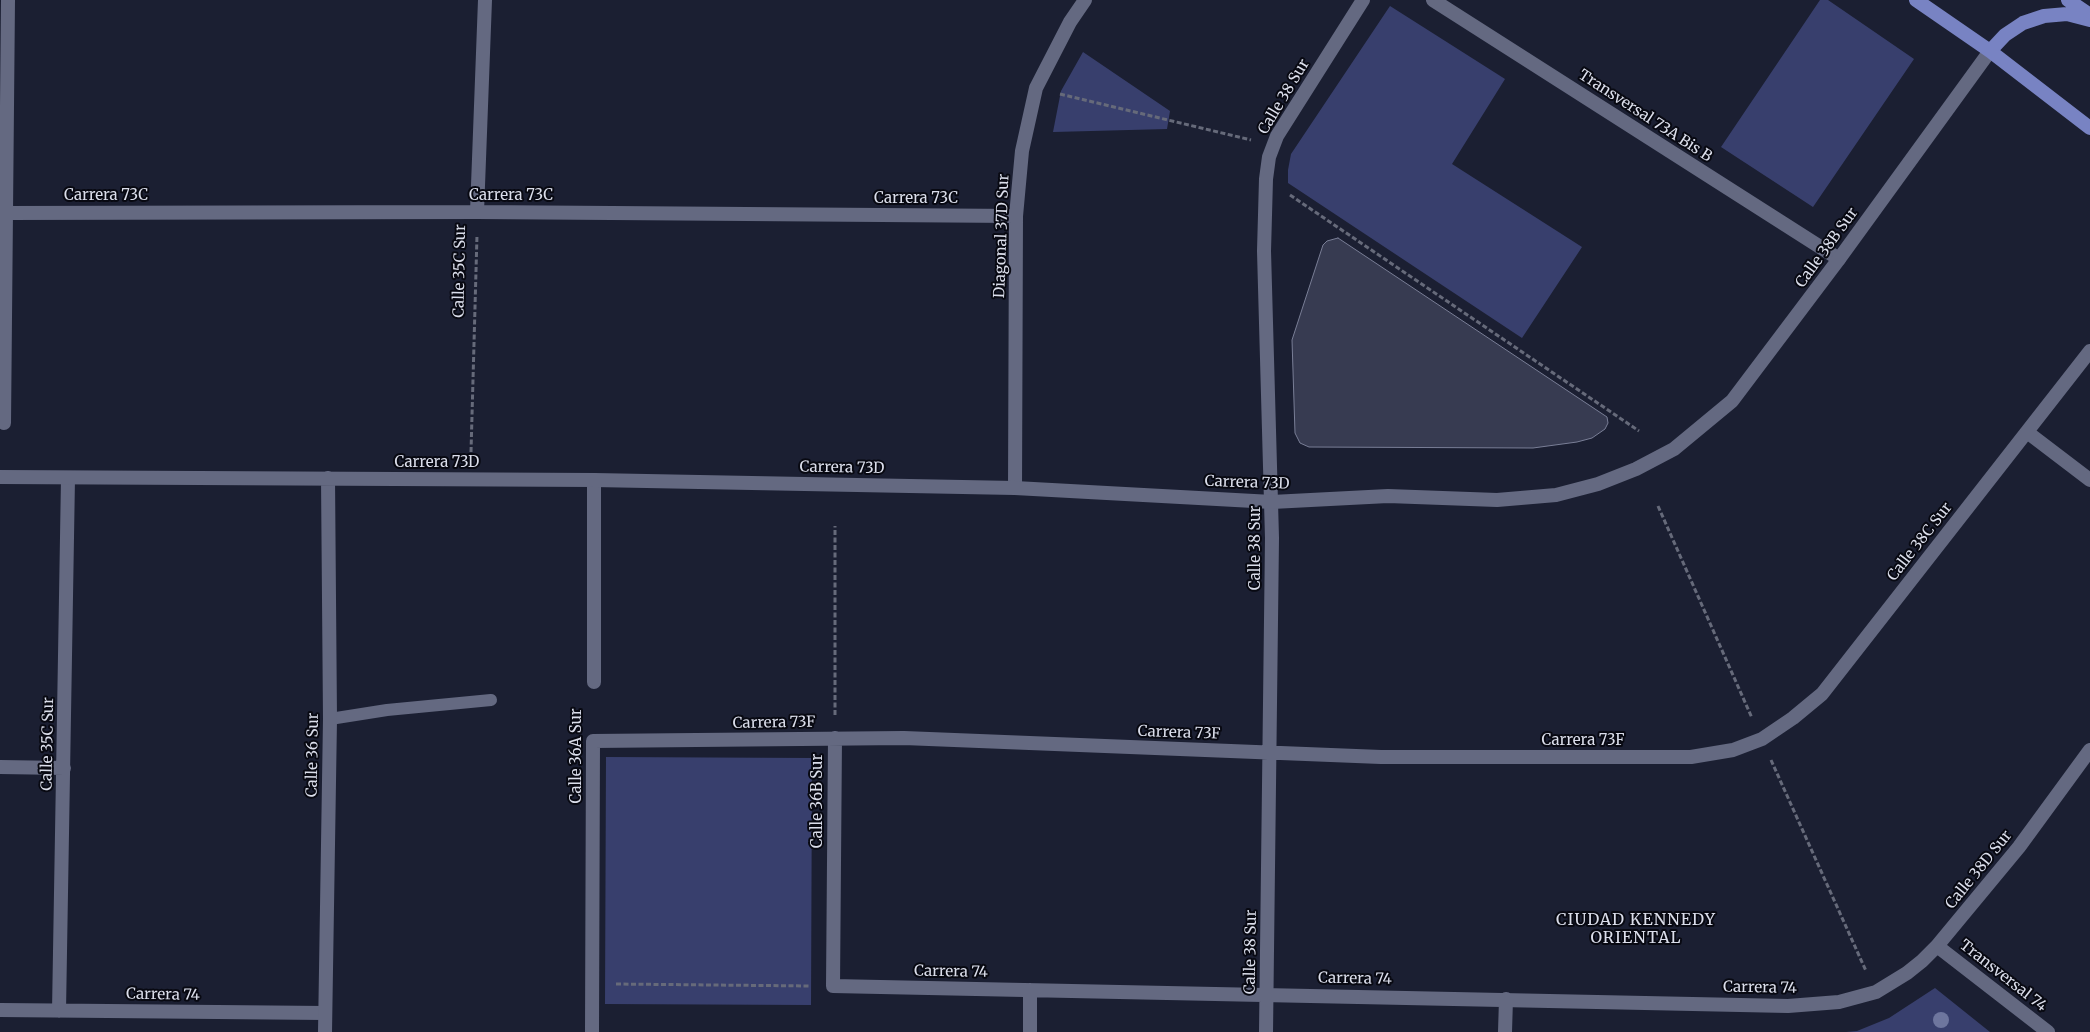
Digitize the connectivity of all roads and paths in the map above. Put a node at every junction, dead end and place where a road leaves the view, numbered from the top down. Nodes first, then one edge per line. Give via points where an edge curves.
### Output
1 (8, 0) edge
2 (485, 0) edge
3 (1085, 0) edge
4 (1363, 0) edge
5 (1433, 0) edge
6 (1916, 0) edge
7 (2068, 0) edge
8 (2090, 15) edge
9 (2090, 20) edge
10 (1990, 51) junction
11 (1036, 88) junction
12 (2090, 128) edge
13 (1274, 146) junction
14 (1266, 179) junction
15 (477, 212) junction
16 (6, 213) junction
17 (1016, 216) junction
18 (1839, 259) junction
19 (2090, 351) edge
20 (4, 423) dead end
21 (1639, 431) dead end
22 (2027, 432) junction
23 (1674, 449) joint
24 (472, 452) dead end
25 (0, 477) edge
26 (68, 478) junction
27 (328, 478) junction
28 (594, 480) junction
29 (2090, 480) edge
30 (1014, 488) junction
31 (1272, 502) junction
32 (835, 526) dead end
33 (594, 682) dead end
34 (491, 700) dead end
35 (330, 719) junction
36 (835, 738) junction
37 (1762, 739) joint
38 (593, 741) joint
39 (2090, 750) edge
40 (1270, 752) junction
41 (2086, 766) edge
42 (0, 767) edge
43 (64, 768) junction
44 (1937, 946) junction
45 (592, 984) junction
46 (833, 986) junction
47 (1030, 990) junction
48 (1876, 992) joint
49 (1266, 994) junction
50 (1506, 999) junction
51 (0, 1010) edge
52 (60, 1010) junction
53 (325, 1013) junction
54 (325, 1032) edge
55 (592, 1032) edge
56 (1030, 1032) edge
57 (1266, 1032) edge
58 (1505, 1032) edge
59 (2048, 1032) edge

1 - 16 street
2 - 15 street, Calle 35C Sur
3 - 11 street, Diagonal 37D Sur
4 - 13 street, Calle 38 Sur
5 - 18 street, Transversal 73A Bis B
6 - 10 main road
7 - 8 main road
9 - 10 main road via 2067,14 2023,22
10 - 12 main road
10 - 18 street, Calle 38B Sur
11 - 13 path
11 - 17 street, Diagonal 37D Sur via 1022,151
13 - 14 street, Calle 38 Sur
14 - 21 path
14 - 31 street, Calle 38 Sur via 1264,251
15 - 16 street, Carrera 73C
15 - 17 street, Carrera 73C
15 - 24 path, Calle 35C Sur
16 - 20 street
17 - 30 street, Diagonal 37D Sur
18 - 23 street, Calle 38B Sur via 1732,401
19 - 22 street, Calle 38C Sur
22 - 29 street
22 - 37 street, Calle 38C Sur via 1822,694
23 - 31 street, Carrera 73D via 1598,484 1556,495 1498,500 1388,496
25 - 26 street, Carrera 73D
26 - 27 street, Carrera 73D
26 - 43 street, Calle 35C Sur
27 - 28 street, Carrera 73D
27 - 35 street, Calle 36 Sur
28 - 30 street, Carrera 73D
28 - 33 street
30 - 31 street, Carrera 73D
31 - 40 street, Calle 38 Sur
32 - 36 path, Calle 36B Sur
34 - 35 lane
35 - 53 street, Calle 36 Sur
36 - 38 street, Carrera 73F
36 - 40 street, Carrera 73F
36 - 46 street, Calle 36B Sur
37 - 40 street, Carrera 73F via 1733,750 1691,757 1381,757
38 - 45 street, Calle 36A Sur
39 - 41 street, Calle 38D Sur
40 - 49 street, Calle 38 Sur
41 - 44 street, Calle 38D Sur
42 - 43 street
43 - 52 street, Calle 35C Sur
44 - 48 street, Calle 38D Sur via 1907,973
44 - 59 street, Transversal 74
45 - 46 path
45 - 55 street, Calle 36A Sur
46 - 47 street, Carrera 74
47 - 49 street, Carrera 74
47 - 56 street
48 - 50 street, Carrera 74 via 1839,1002 1788,1006
49 - 50 street, Carrera 74
49 - 57 street, Calle 38 Sur
50 - 58 street
51 - 52 street, Carrera 74
52 - 53 street, Carrera 74
53 - 54 street, Calle 36 Sur

